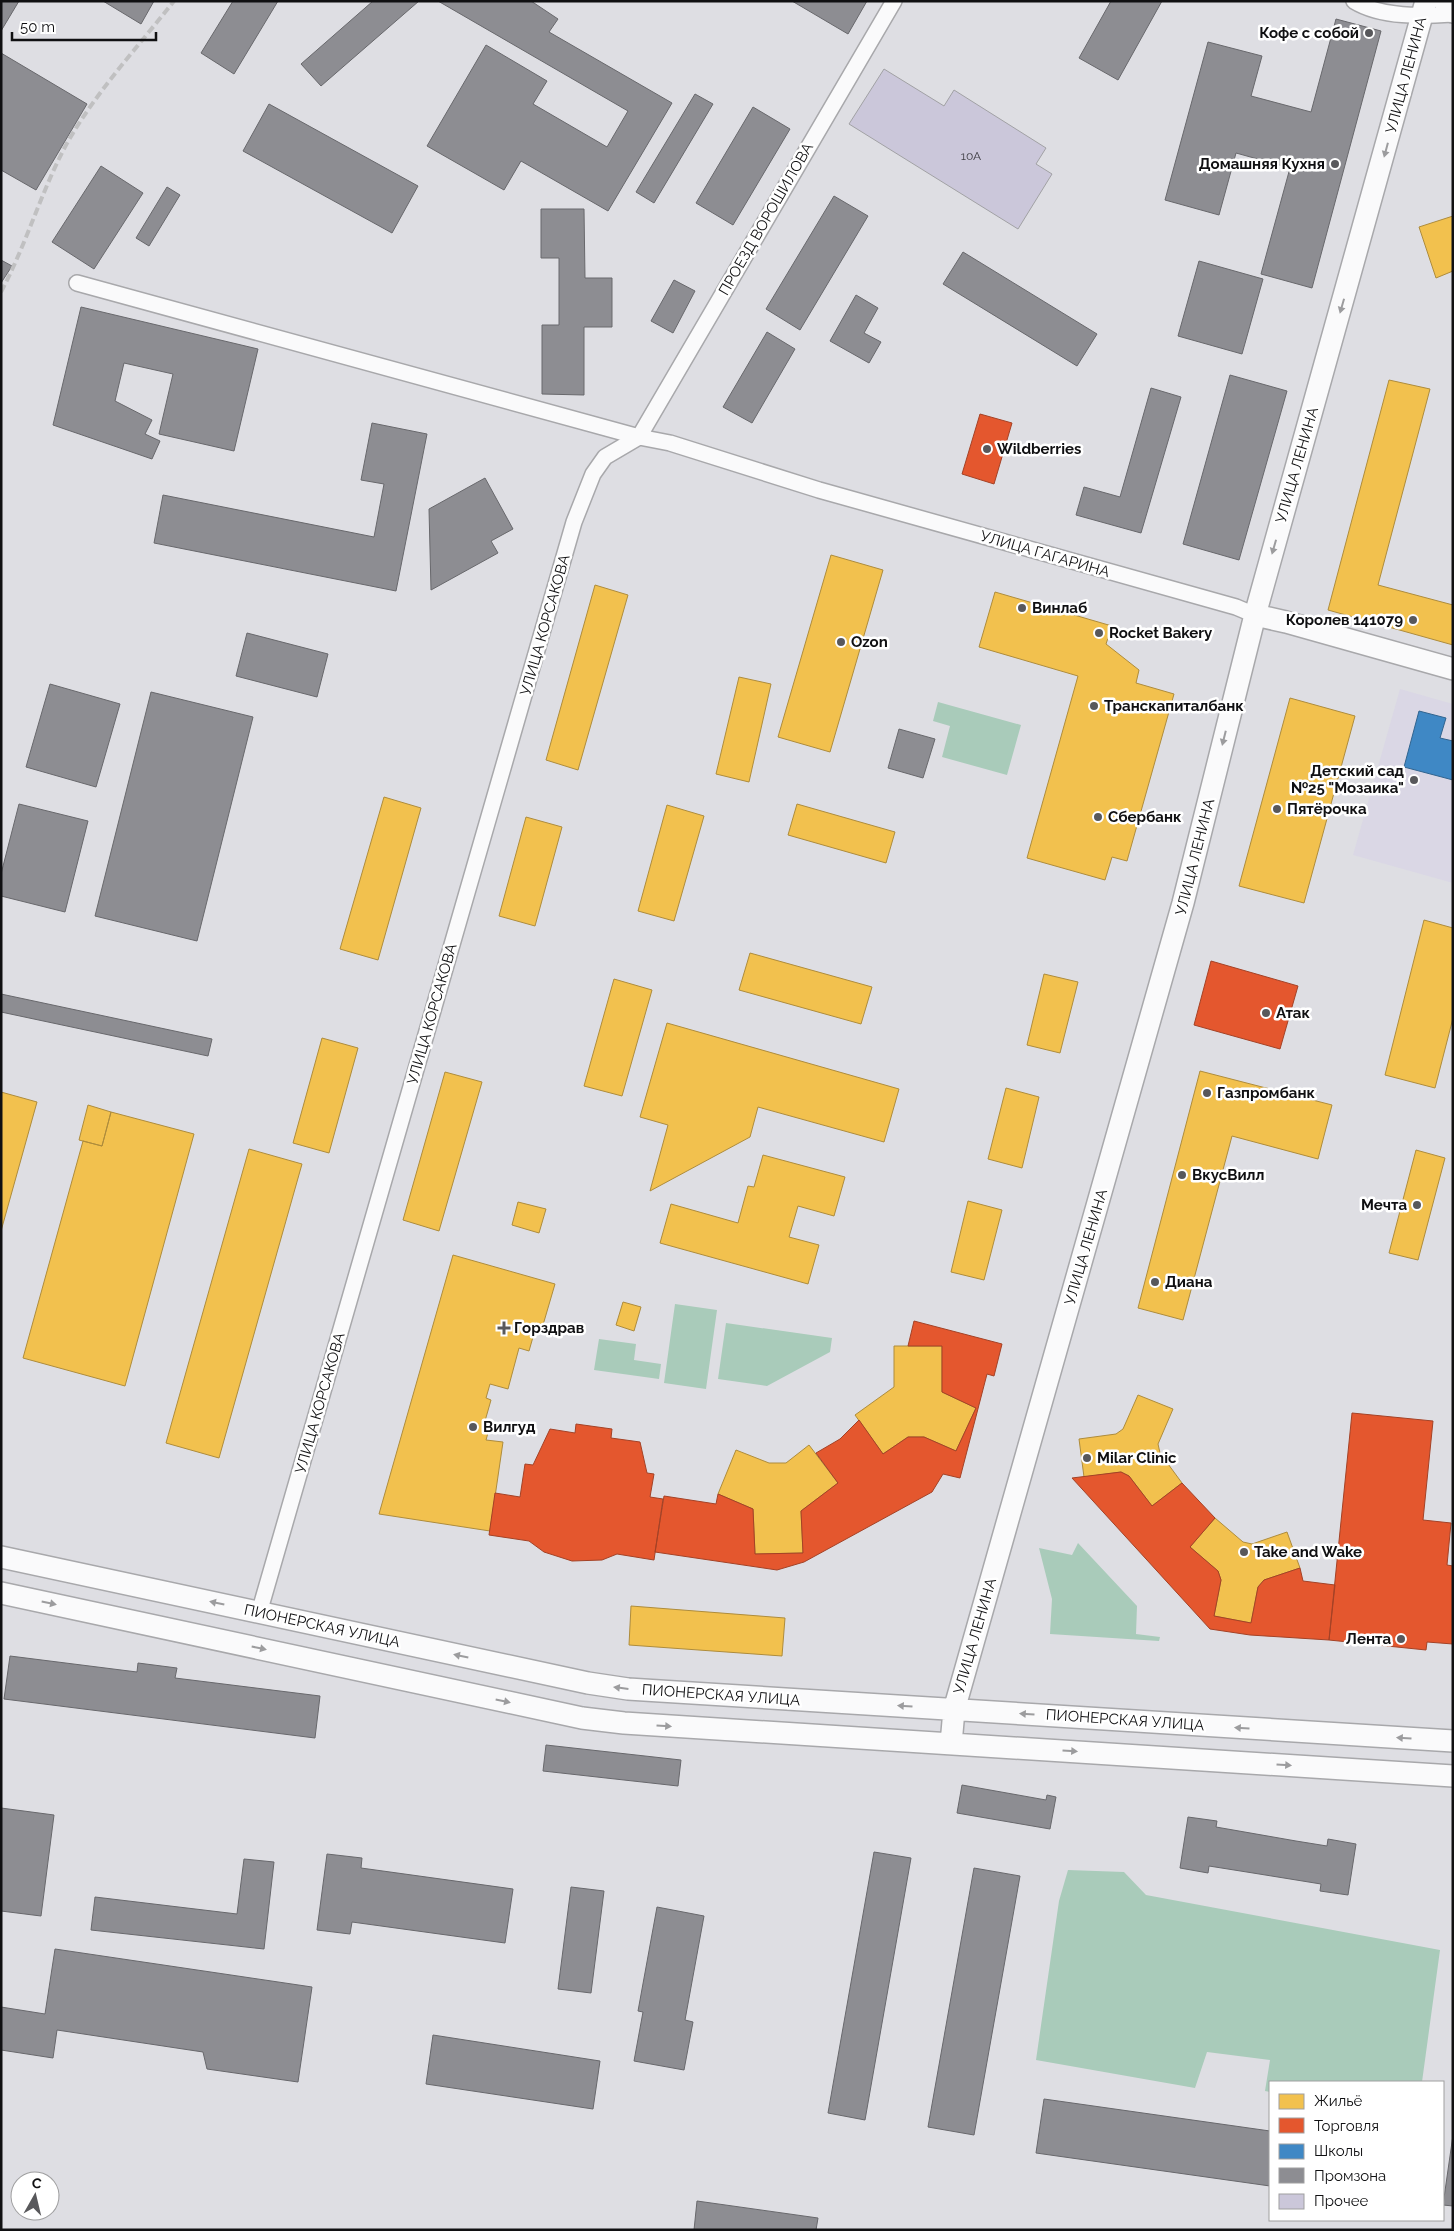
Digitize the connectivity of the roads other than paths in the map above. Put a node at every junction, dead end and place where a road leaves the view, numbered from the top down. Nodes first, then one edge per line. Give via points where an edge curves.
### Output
1 (894, 1) edge
2 (1354, 1) edge
3 (1444, 1) edge
4 (1424, 8) edge
5 (1453, 13) edge
6 (77, 283) dead end
7 (638, 437) junction
8 (1255, 615) junction
9 (1453, 669) edge
10 (1, 1557) edge
11 (1, 1592) edge
12 (259, 1612) junction
13 (954, 1710) junction
14 (1453, 1741) edge
15 (951, 1744) junction
16 (1453, 1776) edge

1 - 7 street, ПРОЕЗД ВОРОШИЛОВА
2 - 4 street via 1381,11
3 - 5 main road
4 - 5 street
4 -> 8 main road, УЛИЦА ЛЕНИНА
6 - 7 street, УЛИЦА ГАГАРИНА
7 - 8 street, УЛИЦА ГАГАРИНА via 670,443 819,490
7 - 12 street, УЛИЦА КОРСАКОВА via 605,456 574,522
8 - 9 main road, УЛИЦА ГАГАРИНА
8 -> 13 main road, УЛИЦА ЛЕНИНА via 1181,912
12 -> 10 main road, ПИОНЕРСКАЯ УЛИЦА
11 -> 15 main road via 582,1718
13 -> 12 main road, ПИОНЕРСКАЯ УЛИЦА via 628,1689
14 -> 13 main road, ПИОНЕРСКАЯ УЛИЦА
13 - 15 main road, УЛИЦА ЛЕНИНА
15 -> 16 main road

